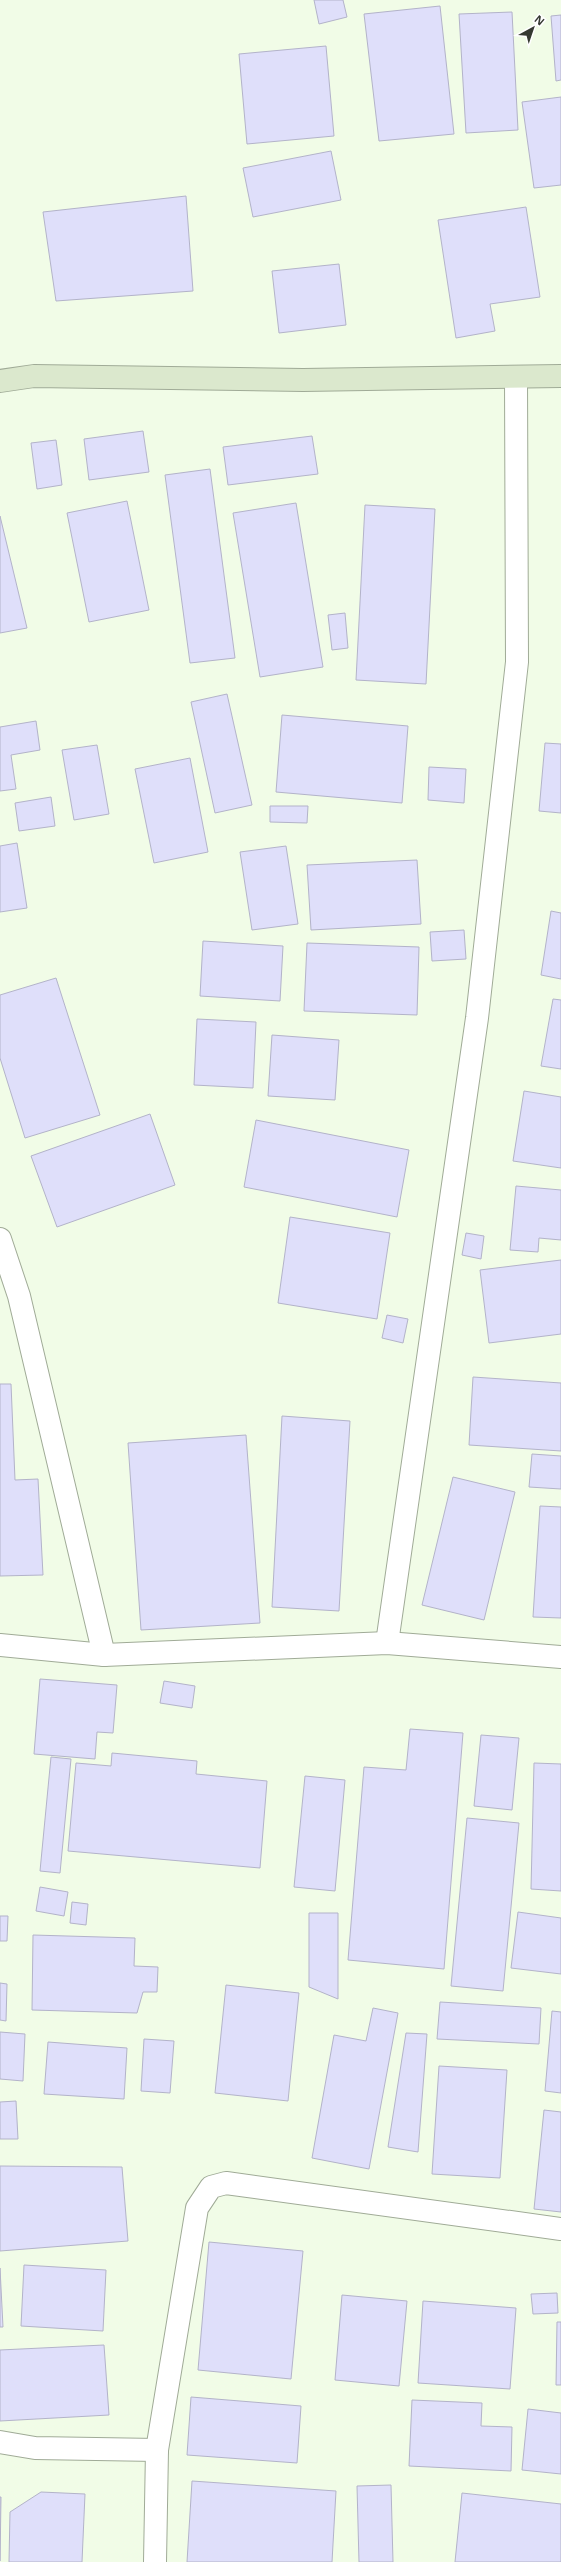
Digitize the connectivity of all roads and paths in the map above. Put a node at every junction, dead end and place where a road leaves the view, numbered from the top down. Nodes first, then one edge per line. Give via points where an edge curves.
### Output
1 (561, 376) edge
2 (516, 378) junction
3 (0, 381) edge
4 (0, 1239) edge
5 (387, 1643) junction
6 (0, 1645) edge
7 (104, 1655) junction
8 (561, 1657) edge
9 (561, 2229) edge
10 (0, 2442) edge
11 (157, 2450) junction
12 (155, 2562) edge

1 - 2 street
2 - 3 street via 303,380 34,376
2 - 5 street via 517,662 477,1018
4 - 7 street via 19,1296
5 - 7 street
5 - 8 street
6 - 7 street
9 - 11 street via 226,2183 211,2187 197,2208
10 - 11 street via 35,2448
11 - 12 street

